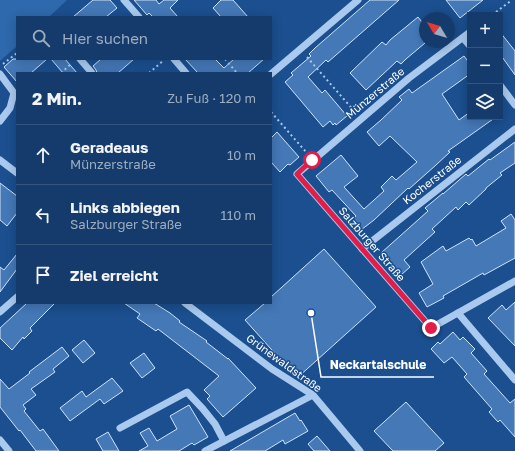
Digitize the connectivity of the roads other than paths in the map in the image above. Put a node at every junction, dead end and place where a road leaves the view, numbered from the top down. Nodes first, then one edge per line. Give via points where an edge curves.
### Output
1 (124, 0) edge
2 (358, 0) edge
3 (137, 16) edge
4 (467, 35) edge
5 (463, 38) junction
6 (467, 43) edge
7 (81, 60) edge
8 (175, 60) edge
9 (91, 72) edge
10 (185, 72) edge
11 (272, 73) edge
12 (0, 74) edge
13 (503, 89) edge
14 (515, 105) edge
15 (0, 121) edge
16 (515, 129) edge
17 (0, 160) edge
18 (16, 172) edge
19 (297, 174) joint
20 (362, 249) junction
21 (515, 281) edge
22 (16, 298) edge
23 (186, 304) edge
24 (0, 312) edge
25 (458, 313) junction
26 (515, 380) edge
27 (313, 395) junction
28 (120, 428) dead end
29 (0, 440) edge
30 (224, 440) junction
31 (9, 451) edge
32 (205, 451) edge
33 (360, 451) edge

1 - 3 street
2 - 11 street
4 - 5 street, Münzerstraße
5 - 6 street
5 - 19 street, Münzerstraße via 409,78
7 - 9 street
8 - 10 street
12 - 15 street via 14,93 10,108
13 - 14 street
16 - 20 street, Kocherstraße
17 - 18 street
19 - 20 street, Salzburger Straße
20 - 25 street, Salzburger Straße via 431,328
21 - 25 street
22 - 24 street
23 - 27 street, Grünewaldstraße via 272,369
25 - 26 street
27 - 30 street
27 - 33 street, Grünewaldstraße
28 - 30 street via 187,392 215,424
29 - 31 street
30 - 32 street

